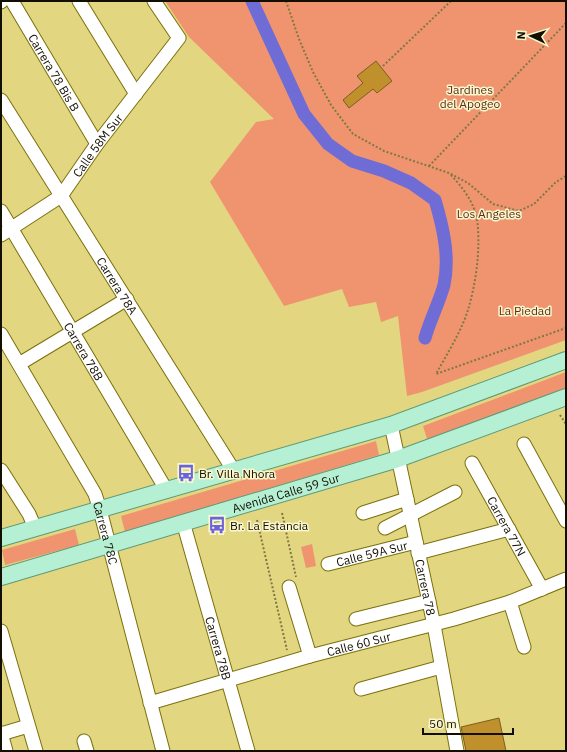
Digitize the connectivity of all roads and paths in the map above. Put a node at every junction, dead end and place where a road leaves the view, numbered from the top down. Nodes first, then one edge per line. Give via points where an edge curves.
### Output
1 (12, 1) edge
2 (79, 1) edge
3 (154, 1) edge
4 (286, 1) edge
5 (451, 1) edge
6 (566, 23) edge
7 (383, 66) dead end
8 (136, 94) junction
9 (1, 100) edge
10 (97, 144) junction
11 (429, 166) junction
12 (449, 173) junction
13 (566, 176) edge
14 (61, 196) junction
15 (1, 211) edge
16 (7, 232) edge
17 (126, 299) junction
18 (566, 328) edge
19 (73, 331) junction
20 (1, 334) edge
21 (566, 360) edge
22 (19, 364) junction
23 (566, 397) edge
24 (391, 425) junction
25 (524, 444) dead end
26 (398, 459) junction
27 (472, 463) dead end
28 (1, 470) edge
29 (234, 471) junction
30 (167, 491) junction
31 (456, 492) dead end
32 (407, 499) junction
33 (100, 510) junction
34 (363, 513) dead end
35 (410, 514) junction
36 (257, 520) dead end
37 (566, 521) edge
38 (183, 522) junction
39 (35, 528) junction
40 (385, 528) dead end
41 (509, 529) junction
42 (1, 538) edge
43 (109, 545) junction
44 (417, 548) junction
45 (328, 564) dead end
46 (1, 577) edge
47 (566, 579) edge
48 (289, 587) dead end
49 (542, 589) junction
50 (429, 602) junction
51 (510, 602) junction
52 (356, 619) dead end
53 (434, 625) junction
54 (1, 631) edge
55 (524, 647) dead end
56 (308, 652) junction
57 (441, 667) junction
58 (6, 670) edge
59 (229, 680) junction
60 (361, 689) dead end
61 (150, 703) junction
62 (28, 726) junction
63 (1, 734) edge
64 (6, 751) edge
65 (36, 751) edge
66 (163, 751) edge
67 (248, 751) edge
68 (457, 751) edge

1 - 10 street, Carrera 78 Bis B
2 - 8 street
3 - 8 street, Calle 58M Sur via 179,38
4 - 11 path via 313,72 331,106 353,134 384,151
5 - 7 path
6 - 11 path
8 - 10 street, Calle 58M Sur
9 - 14 street, Carrera 78A
10 - 14 street, Calle 58M Sur
11 - 12 path
12 - 13 path via 468,183 493,204 519,211 534,204 556,182
12 - 18 path via 465,190 477,218 477,252 468,311 436,374
14 - 16 street, Calle 58M Sur
14 - 17 street, Carrera 78A via 93,236
15 - 16 street, Carrera 78B
16 - 19 street, Carrera 78B
17 - 19 street
17 - 29 street, Carrera 78A via 188,392
19 - 22 street
19 - 30 street, Carrera 78B
20 - 22 street, Carrera 78C
21 - 24 main road
22 - 33 street, Carrera 78C via 88,480
23 - 26 main road, Avenida Calle 59 Sur
24 - 26 street, Carrera 78
24 - 29 main road
25 - 37 street
26 - 32 street, Carrera 78
26 - 38 main road, Avenida Calle 59 Sur
27 - 41 street, Carrera 77N
28 - 39 street via 30,514
29 - 30 main road
30 - 33 main road
31 - 35 street
32 - 34 street
32 - 35 street, Carrera 78
33 - 39 main road
33 - 43 street, Carrera 78C
35 - 40 street
35 - 44 street, Carrera 78
36 - 56 path via 288,653
38 - 43 main road, Avenida Calle 59 Sur
38 - 59 street, Carrera 78B
39 - 42 main road
41 - 44 street, Calle 59A Sur
41 - 49 street, Carrera 77N
43 - 46 main road, Avenida Calle 59 Sur
43 - 61 street, Carrera 78C
44 - 45 street, Calle 59A Sur
44 - 50 street, Carrera 78
47 - 49 street, Calle 60 Sur
48 - 56 street
49 - 51 street, Calle 60 Sur
50 - 52 street
50 - 53 street, Carrera 78
51 - 53 street, Calle 60 Sur
51 - 55 street
53 - 56 street, Calle 60 Sur
53 - 57 street, Carrera 78
54 - 58 street
56 - 59 street, Calle 60 Sur
57 - 60 street
57 - 68 street, Carrera 78
58 - 62 street
59 - 61 street, Calle 60 Sur
59 - 67 street, Carrera 78B
61 - 66 street, Carrera 78C
62 - 63 street
62 - 65 street
63 - 64 street

